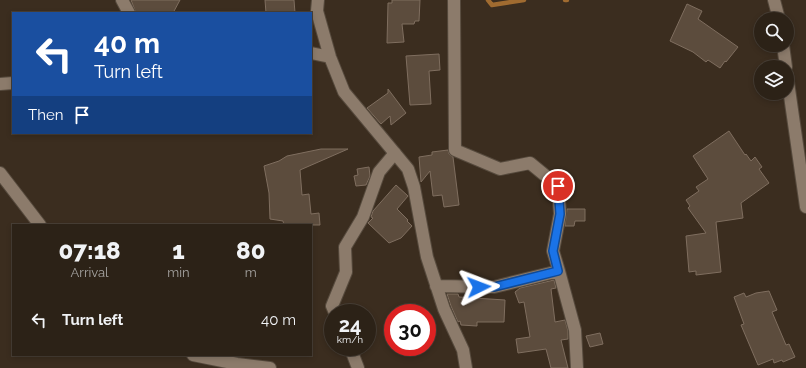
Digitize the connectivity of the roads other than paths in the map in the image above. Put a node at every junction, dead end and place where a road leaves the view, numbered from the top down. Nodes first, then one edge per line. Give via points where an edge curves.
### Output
1 (122, 0) edge
2 (318, 0) edge
3 (454, 0) edge
4 (774, 0) edge
5 (128, 12) edge
6 (777, 12) edge
7 (312, 54) edge
8 (330, 57) junction
9 (12, 83) edge
10 (0, 84) edge
11 (791, 100) edge
12 (395, 153) junction
13 (0, 173) edge
14 (806, 207) edge
15 (39, 224) edge
16 (558, 271) junction
17 (436, 286) junction
18 (333, 304) edge
19 (198, 356) edge
20 (353, 356) edge
21 (270, 368) edge
22 (358, 368) edge
23 (466, 368) edge
24 (577, 368) edge

1 - 5 street
2 - 8 street via 317,11
3 - 16 street via 455,150 500,170 530,163 558,186 560,214 553,251
4 - 6 street
7 - 8 street
8 - 12 street via 344,92
9 - 10 street
11 - 14 street
12 - 17 street via 408,169 414,187 427,257
12 - 18 street via 379,172 363,217 345,247 346,272
13 - 15 street
16 - 17 street via 494,287
16 - 24 street via 575,330
17 - 23 street via 463,350
19 - 21 street
20 - 22 street

